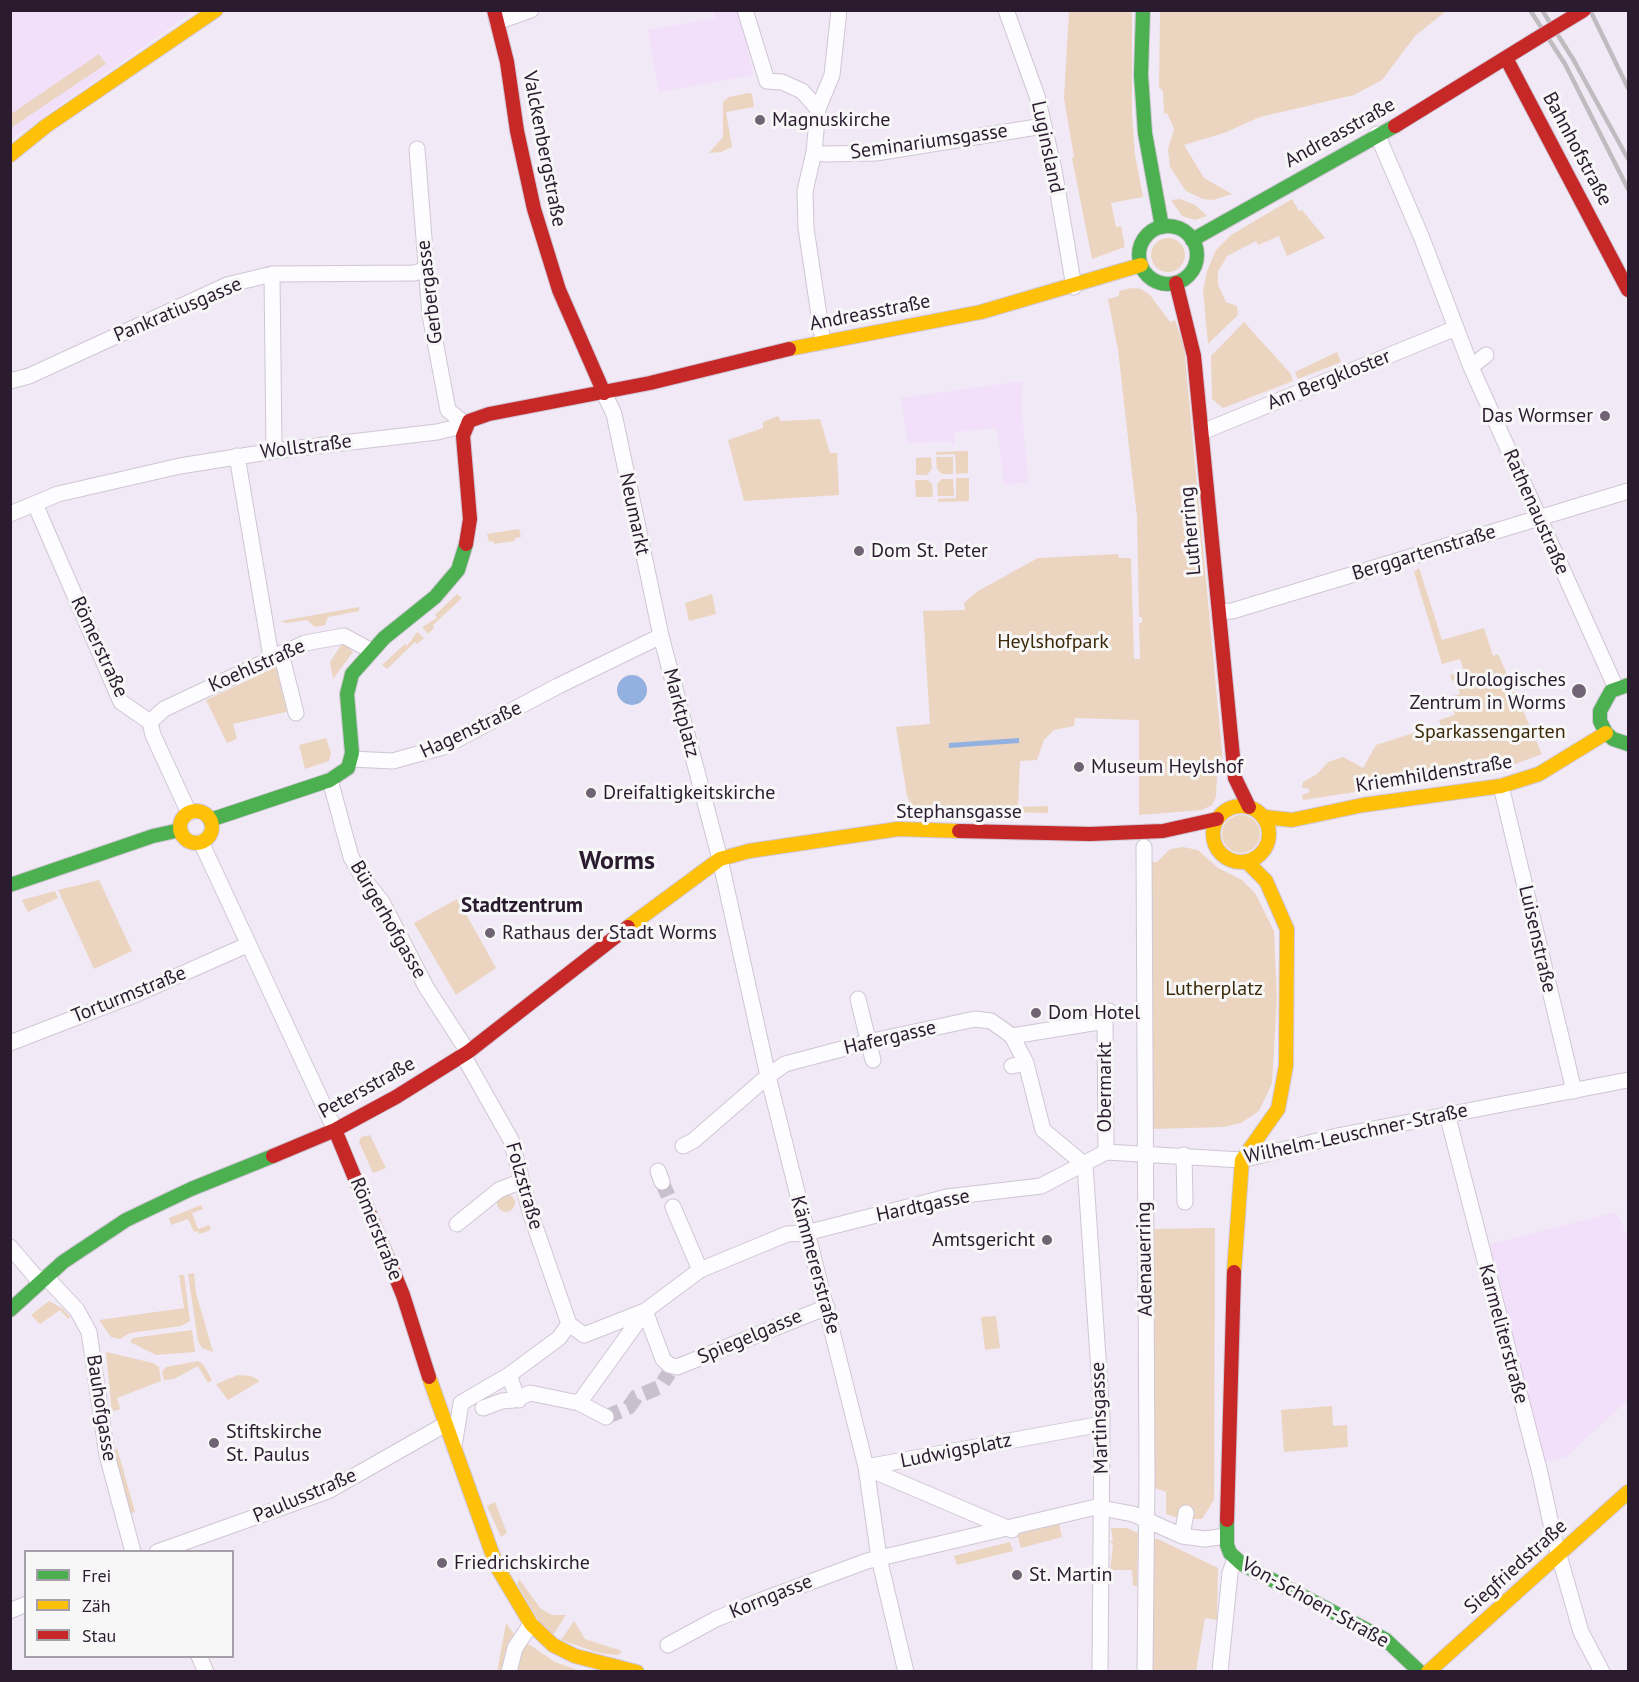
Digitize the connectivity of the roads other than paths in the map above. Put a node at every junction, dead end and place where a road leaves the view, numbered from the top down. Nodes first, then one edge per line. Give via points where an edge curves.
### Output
1 (216, 10) edge
2 (531, 10) edge
3 (745, 10) edge
4 (839, 10) edge
5 (1006, 10) edge
6 (1143, 10) edge
7 (1584, 10) edge
8 (496, 16) edge
9 (1506, 58) junction
10 (818, 109) junction
11 (1043, 126) junction
12 (1377, 135) junction
13 (417, 149) dead end
14 (814, 152) junction
15 (10, 155) edge
16 (1162, 227) junction
17 (1192, 240) junction
18 (1141, 265) junction
19 (425, 270) junction
20 (272, 274) junction
21 (1176, 283) junction
22 (1074, 286) junction
23 (1629, 290) edge
24 (1456, 328) junction
25 (823, 342) junction
26 (1486, 355) dead end
27 (1471, 367) junction
28 (10, 381) edge
29 (604, 393) junction
30 (466, 425) junction
31 (1202, 432) junction
32 (274, 451) junction
33 (237, 456) junction
34 (1629, 491) edge
35 (35, 504) junction
36 (10, 514) edge
37 (1538, 518) junction
38 (1219, 612) junction
39 (661, 636) junction
40 (374, 647) junction
41 (276, 655) junction
42 (1622, 687) edge
43 (296, 713) dead end
44 (150, 722) junction
45 (1606, 732) junction
46 (1629, 744) edge
47 (351, 759) junction
48 (1235, 778) junction
49 (330, 780) junction
50 (1501, 786) junction
51 (1249, 807) junction
52 (189, 813) junction
53 (1222, 815) junction
54 (1264, 817) junction
55 (210, 820) junction
56 (1292, 820) junction
57 (180, 830) junction
58 (1163, 831) junction
59 (1269, 835) junction
60 (1214, 841) junction
61 (201, 842) junction
62 (1144, 848) dead end
63 (1263, 852) junction
64 (720, 859) junction
65 (1247, 861) junction
66 (1266, 881) junction
67 (10, 885) edge
68 (247, 945) junction
69 (858, 999) dead end
70 (1012, 1036) junction
71 (868, 1042) junction
72 (10, 1044) edge
73 (465, 1053) junction
74 (873, 1060) dead end
75 (768, 1076) junction
76 (1629, 1080) edge
77 (1574, 1091) junction
78 (1447, 1114) junction
79 (335, 1130) junction
80 (682, 1146) dead end
81 (1106, 1152) junction
82 (1145, 1153) junction
83 (1184, 1155) junction
84 (1242, 1160) junction
85 (1085, 1165) junction
86 (522, 1181) junction
87 (1185, 1202) dead end
88 (673, 1207) tunnel mouth
89 (457, 1224) dead end
90 (806, 1233) junction
91 (10, 1248) edge
92 (700, 1270) junction
93 (43, 1279) junction
94 (827, 1307) junction
95 (10, 1310) edge
96 (645, 1311) junction
97 (569, 1324) junction
98 (515, 1391) junction
99 (579, 1403) junction
100 (469, 1414) junction
101 (606, 1417) dead end
102 (1101, 1424) junction
103 (454, 1446) joint
104 (866, 1467) junction
105 (919, 1488) junction
106 (1629, 1492) edge
107 (923, 1504) dead end
108 (1102, 1508) junction
109 (1186, 1513) dead end
110 (1146, 1519) junction
111 (1012, 1531) junction
112 (1182, 1536) junction
113 (1226, 1536) junction
114 (133, 1550) edge
115 (160, 1550) edge
116 (1559, 1554) junction
117 (879, 1558) junction
118 (1235, 1559) junction
119 (24, 1605) edge
120 (10, 1611) edge
121 (531, 1624) junction
122 (668, 1645) dead end
123 (510, 1671) edge
124 (637, 1671) edge
125 (906, 1671) edge
126 (1101, 1671) edge
127 (1145, 1671) edge
128 (1220, 1671) edge
129 (1420, 1671) edge
130 (1428, 1671) edge
131 (1602, 1671) edge

1 - 15 street
2 - 8 street
3 - 10 street via 766,81 782,82 802,91
4 - 10 street via 832,75
5 - 11 street, Luginsland via 1021,46
6 - 16 street via 1141,75 1145,134
7 - 9 street, Andreasstraße, bridge
8 - 29 street, Valckenbergstraße via 536,219 560,290
9 - 12 street, Andreasstraße
9 - 23 street, Bahnhofstraße
10 - 14 street
11 - 14 street, Seminariumsgasse via 876,153
11 - 22 street, Luginsland
12 - 17 street, Andreasstraße
12 - 24 street, Rathenaustraße via 1422,236
13 - 19 street, Gerbergasse
14 - 25 street via 805,206
16 - 17 street via 1180,229
16 - 18 street via 1143,241 1139,252
17 - 21 street via 1196,263
18 - 21 street via 1152,279
18 - 22 street, Andreasstraße
19 - 20 street, Pankratiusgasse
19 - 30 street, Gerbergasse via 429,315 448,410
20 - 28 street, Pankratiusgasse via 227,285 29,376
20 - 32 street
21 - 31 street, Lutherring via 1192,342
22 - 25 street, Andreasstraße via 981,312
24 - 27 street, Rathenaustraße
24 - 31 street, Am Bergkloster
25 - 29 street, Andreasstraße
26 - 27 street
27 - 37 street, Rathenaustraße
29 - 30 street, Wollstraße via 489,414
29 - 39 street, Neumarkt via 614,414
30 - 32 street, Wollstraße via 437,432
30 - 40 street via 463,436 470,519 464,556 458,570 435,597
31 - 38 street, Lutherring
32 - 33 street, Wollstraße
33 - 35 street, Wollstraße via 116,479
33 - 41 street
34 - 37 street, Berggartenstraße
35 - 36 street, Wollstraße
35 - 44 street, Römerstraße via 121,702
37 - 38 street, Berggartenstraße
37 - 42 street, Rathenaustraße
38 - 48 street, Lutherring
39 - 47 street, Hagenstraße via 633,658 442,747 393,761
39 - 64 street, Marktplatz via 689,764
40 - 41 street, Koehlstraße via 333,636
40 - 47 street via 354,670 348,688
41 - 43 street
41 - 44 street, Koehlstraße via 164,709
42 - 45 street via 1606,696 1600,711
44 - 52 street
45 - 46 street via 1613,740
45 - 50 street, Kriemhildenstraße via 1539,774
47 - 49 street via 341,775
48 - 51 street, Lutherring
48 - 53 street, Lutherring
49 - 55 street
49 - 73 street, Bürgerhofgasse via 346,845 358,871 382,902
50 - 56 street, Kriemhildenstraße via 1363,805
50 - 77 street, Luisenstraße
51 - 53 street via 1240,806
51 - 54 street
52 - 55 street via 202,813
52 - 57 street via 181,821
53 - 58 street, Stephansgasse
53 - 60 street via 1214,828
54 - 56 street, Kriemhildenstraße
54 - 59 street
55 - 61 street via 210,834
56 - 59 street, Kriemhildenstraße
57 - 61 street via 189,841
57 - 67 street
58 - 60 street, Stephansgasse
58 - 64 street, Stephansgasse via 1090,834 898,829 749,851
59 - 63 street
60 - 65 street via 1228,859
61 - 68 street, Römerstraße
62 - 82 street, Adenauerring
63 - 65 street
63 - 66 street
64 - 73 street, Petersstraße
64 - 75 street, Kämmererstraße
65 - 66 street
66 - 84 street via 1279,905 1288,939 1284,1088 1278,1109
68 - 72 street, Torturmstraße
68 - 79 street, Römerstraße
69 - 71 street
70 - 71 street, Hafergasse via 991,1021 975,1019
70 - 81 street, Obermarkt via 1107,1016
70 - 85 street via 1043,1130
71 - 74 street
71 - 75 street, Hafergasse via 785,1064
73 - 79 street, Petersstraße
73 - 86 street, Folzstraße via 506,1129
75 - 80 street, Hafergasse via 693,1141
75 - 90 street, Kämmererstraße
76 - 77 street, Wilhelm-Leuschner-Straße
77 - 78 street, Wilhelm-Leuschner-Straße
78 - 84 street, Wilhelm-Leuschner-Straße
78 - 116 street, Karmeliterstraße
79 - 93 street, Petersstraße via 157,1204 106,1232
79 - 100 street, Römerstraße via 396,1277
81 - 82 street, Wilhelm-Leuschner-Straße
81 - 85 street
82 - 83 street, Wilhelm-Leuschner-Straße
82 - 110 street, Adenauerring
83 - 84 street, Wilhelm-Leuschner-Straße
83 - 87 street
84 - 113 street via 1231,1313
85 - 90 street, Hardtgasse via 1041,1186 947,1197
85 - 102 street, Martinsgasse
86 - 89 street via 499,1190
86 - 97 street, Folzstraße
88 - 92 street
90 - 92 street, Hardtgasse via 787,1234
90 - 94 street, Kämmererstraße
91 - 93 street, Bauhofgasse
92 - 96 street, Hardtgasse
93 - 95 street, Petersstraße
93 - 114 street, Bauhofgasse via 78,1310 89,1332 107,1455
94 - 96 street, Spiegelgasse via 671,1370
94 - 104 street, Kämmererstraße
96 - 97 street via 584,1335
96 - 99 street
97 - 98 street
98 - 99 street
98 - 100 street
98 - 100 street via 461,1403
99 - 101 street
100 - 103 street
100 - 115 street, Paulusstraße via 328,1491
102 - 104 street, Ludwigsplatz
102 - 108 street, Martinsgasse
103 - 121 street via 497,1567
104 - 105 street, Ludwigsplatz
104 - 117 street, Kämmererstraße
105 - 107 street, Ludwigsplatz
105 - 111 street, Ludwigsplatz
106 - 116 street, Siegfriedstraße
108 - 110 street, Von-Schoen-Straße
108 - 111 street
108 - 126 street, Martinsgasse
109 - 112 street
110 - 112 street, Von-Schoen-Straße
110 - 127 street, Adenauerring
111 - 117 street
112 - 113 street, Von-Schoen-Straße
113 - 118 street, Von-Schoen-Straße
116 - 130 street, Siegfriedstraße
116 - 131 street, Karmeliterstraße via 1581,1632
117 - 122 street, Korngasse via 762,1600
117 - 125 street, Kämmererstraße
118 - 128 street via 1230,1573
118 - 129 street, Von-Schoen-Straße via 1386,1640
119 - 120 street
121 - 123 street via 515,1648
121 - 124 street via 546,1641 567,1653

